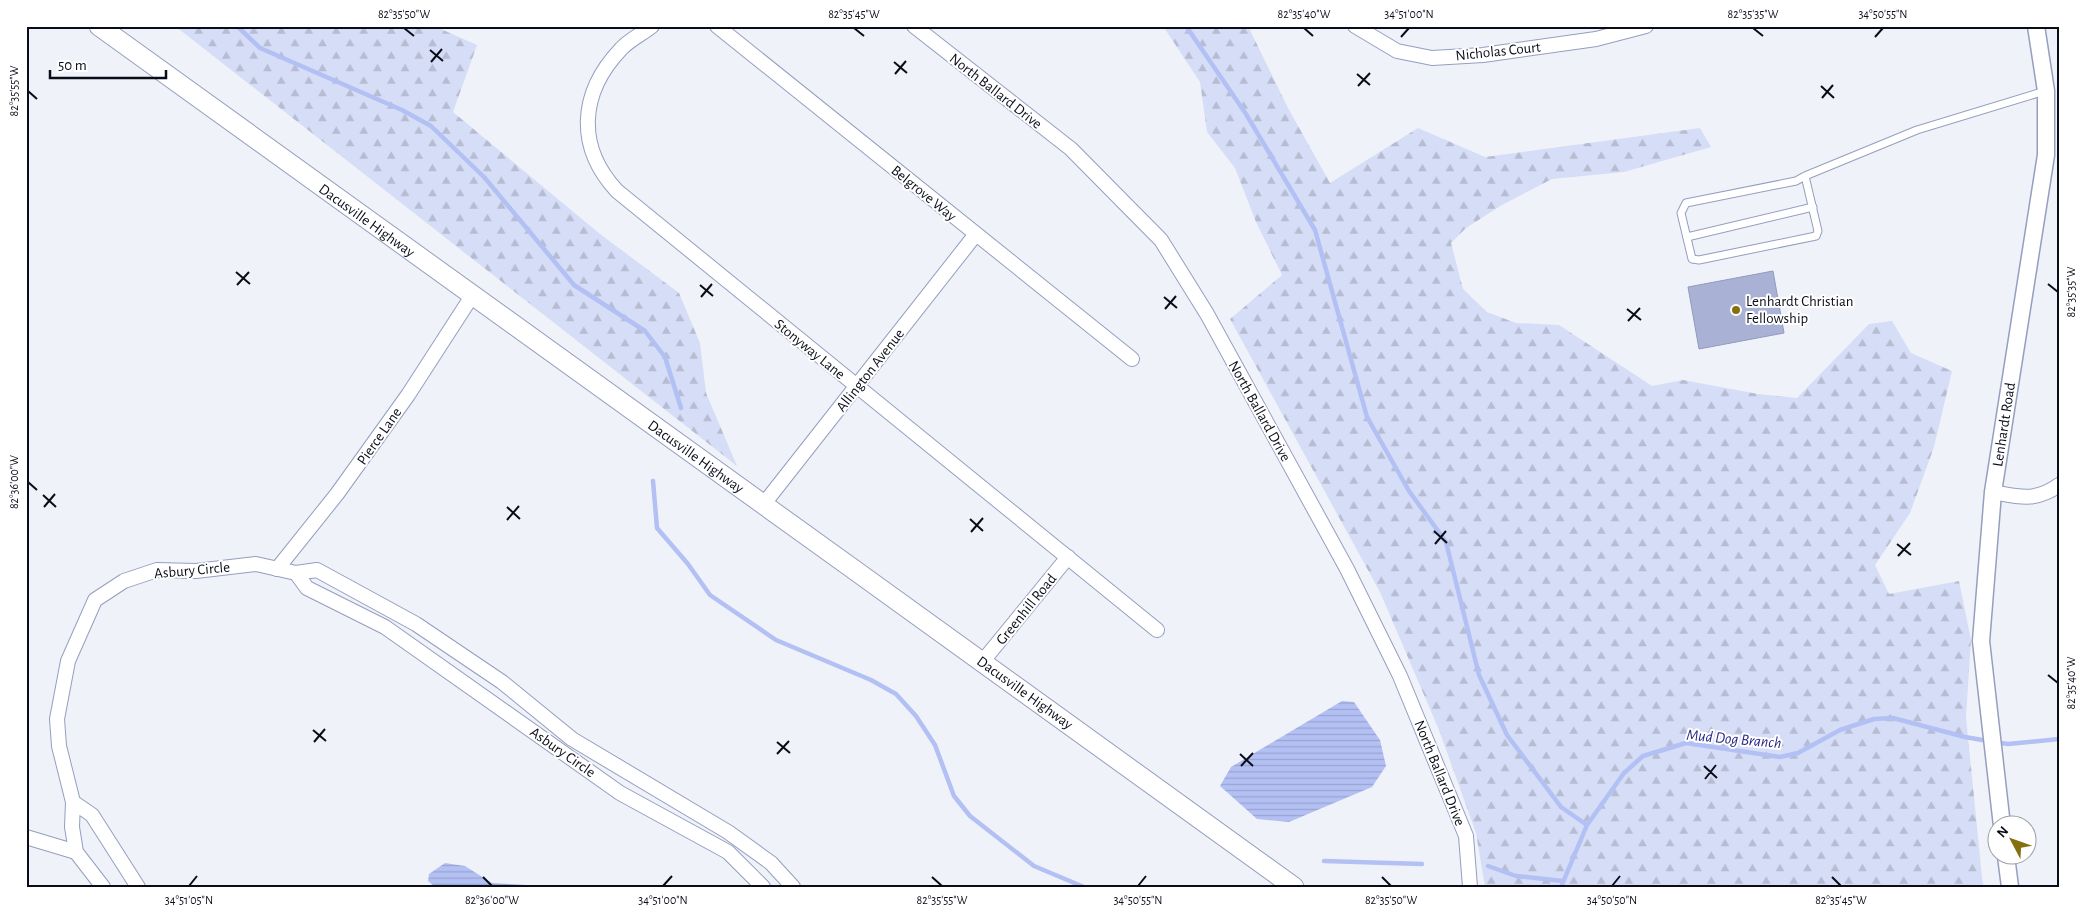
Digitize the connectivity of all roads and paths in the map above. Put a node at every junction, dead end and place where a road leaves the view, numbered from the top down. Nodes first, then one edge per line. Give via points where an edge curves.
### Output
1 (99, 26) edge
2 (652, 26) edge
3 (717, 26) edge
4 (914, 26) edge
5 (1355, 26) edge
6 (1646, 26) edge
7 (2036, 26) edge
8 (2046, 91) junction
9 (1805, 176) junction
10 (1812, 207) junction
11 (976, 234) junction
12 (1687, 237) junction
13 (472, 296) junction
14 (1132, 359) dead end
15 (856, 387) junction
16 (2059, 485) edge
17 (1993, 492) junction
18 (763, 505) junction
19 (1068, 557) junction
20 (277, 569) junction
21 (296, 573) junction
22 (396, 613) junction
23 (385, 627) junction
24 (1157, 630) dead end
25 (430, 633) junction
26 (417, 650) junction
27 (983, 661) junction
28 (502, 682) junction
29 (489, 700) junction
30 (650, 785) junction
31 (73, 802) junction
32 (638, 803) junction
33 (701, 816) junction
34 (2001, 816) edge
35 (692, 833) junction
36 (26, 837) edge
37 (76, 852) junction
38 (2007, 866) edge
39 (103, 887) edge
40 (138, 887) edge
41 (763, 887) edge
42 (793, 887) edge
43 (1294, 887) edge
44 (1470, 887) edge
45 (2010, 887) edge

1 - 13 main road, Dacusville Highway
2 - 15 street, Stonyway Lane via 622,48 597,83 587,118 598,166 617,191
3 - 11 street, Belgrove Way
4 - 44 street, North Ballard Drive via 1072,149 1162,240 1207,314 1347,569 1400,676 1466,836
5 - 6 street, Nicholas Court via 1397,51 1432,58 1483,55 1596,39
7 - 8 street, Lenhardt Road
8 - 9 lane via 1917,130
8 - 17 street, Lenhardt Road via 2046,155
9 - 10 lane
9 - 12 lane via 1686,203 1681,213
10 - 12 lane
10 - 12 lane via 1818,231 1816,236 1699,260 1692,259
11 - 14 street, Belgrove Way
11 - 15 street, Allington Avenue
13 - 18 main road, Dacusville Highway
13 - 20 street, Pierce Lane via 338,494
15 - 18 street, Allington Avenue
15 - 19 street, Stonyway Lane
16 - 17 street via 2046,494 2027,498
17 - 34 street, Lenhardt Road via 1981,641
18 - 27 main road, Dacusville Highway
19 - 24 street, Stonyway Lane
19 - 27 street, Greenhill Road
20 - 21 street, Asbury Circle
20 - 31 street, Asbury Circle via 256,564 196,571 157,570 124,581 95,600 68,661 57,719 59,746
21 - 22 street, Asbury Circle via 317,570
21 - 23 street, Asbury Circle via 307,588
22 - 23 street
22 - 25 street, Asbury Circle
23 - 26 street, Asbury Circle
25 - 26 street
25 - 28 street, Asbury Circle
26 - 29 street, Asbury Circle
27 - 43 main road, Dacusville Highway
28 - 29 street
28 - 30 street, Asbury Circle via 572,739
29 - 32 street, Asbury Circle
30 - 32 street
30 - 33 street, Asbury Circle
31 - 37 street, Asbury Circle
31 - 40 street via 92,815
32 - 35 street, Asbury Circle
33 - 35 street
33 - 42 street, Asbury Circle via 771,863
35 - 41 street, Asbury Circle via 728,852
36 - 37 street
37 - 39 street, Asbury Circle
38 - 45 street

